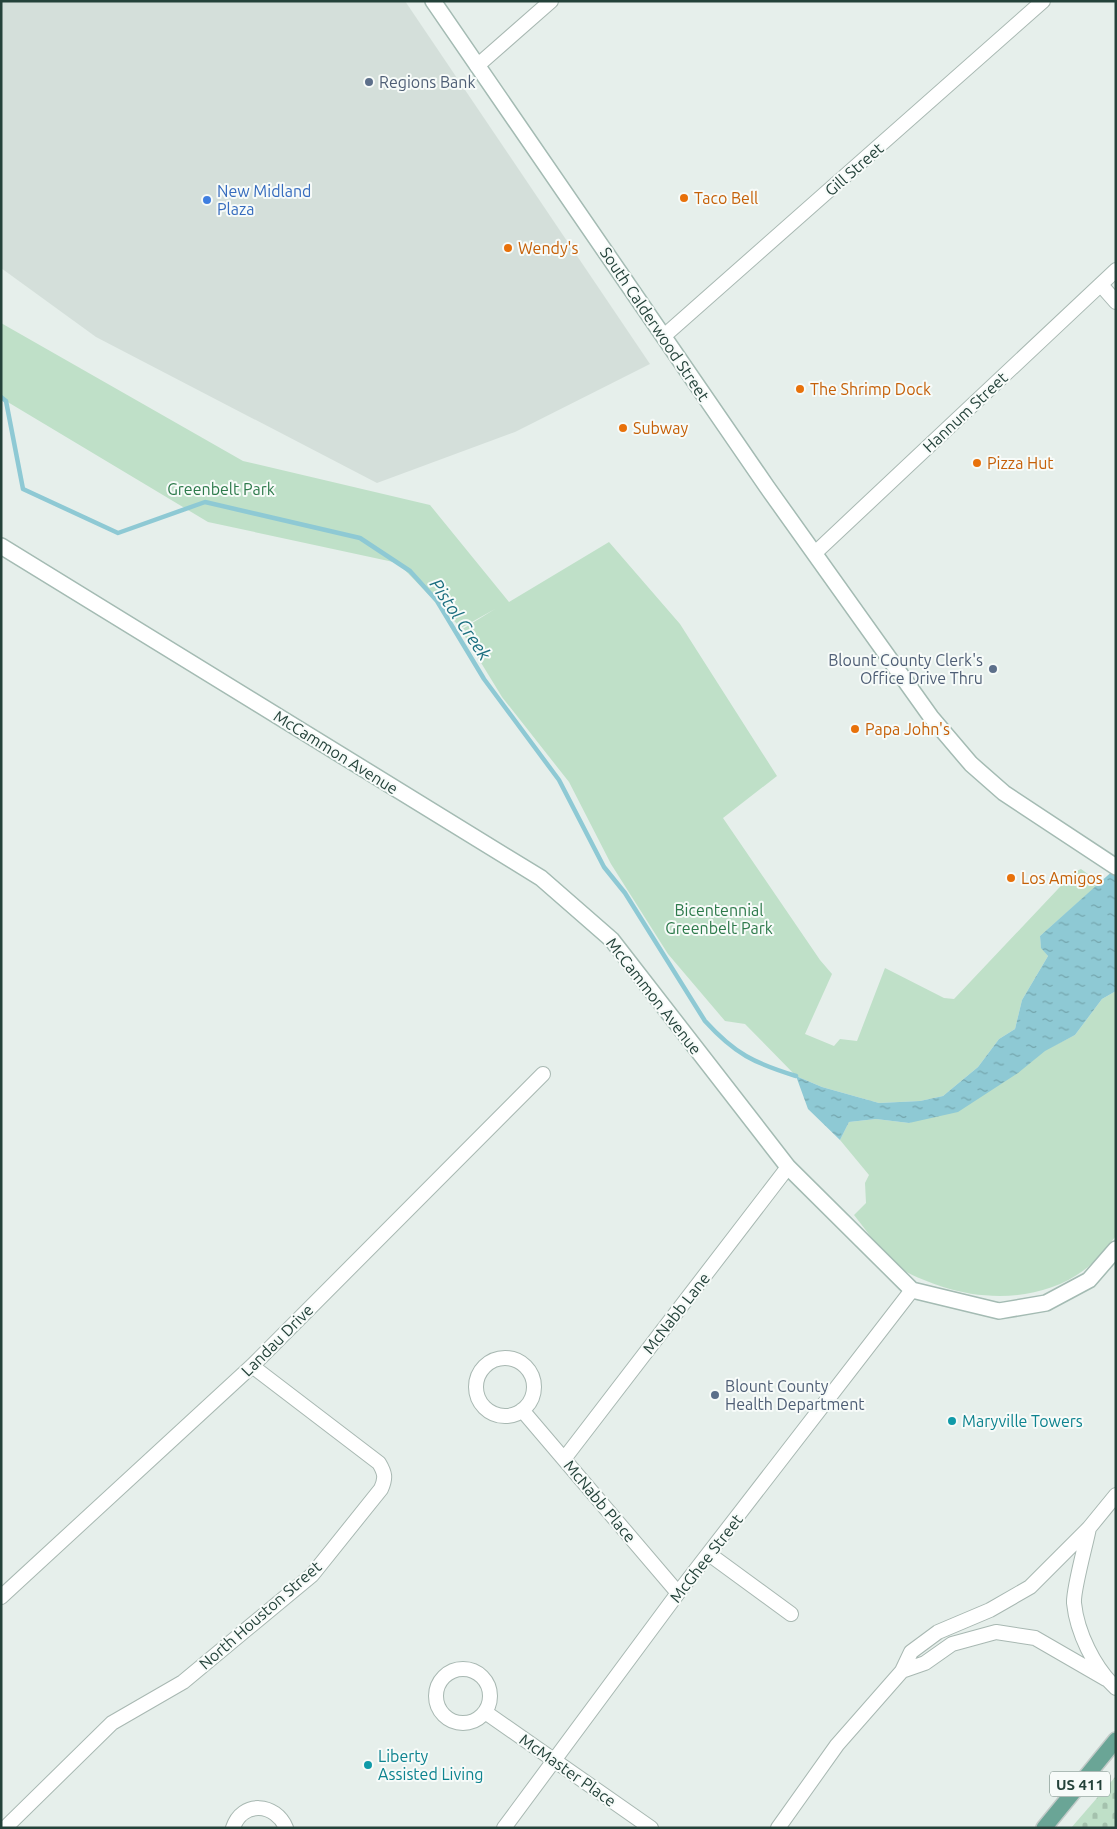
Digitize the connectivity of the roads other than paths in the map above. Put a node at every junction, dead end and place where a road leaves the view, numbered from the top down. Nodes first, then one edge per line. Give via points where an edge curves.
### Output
1 (433, 1) edge
2 (551, 1) edge
3 (1043, 1) edge
4 (477, 66) junction
5 (1116, 270) edge
6 (1101, 285) junction
7 (1116, 302) edge
8 (664, 336) junction
9 (1, 546) edge
10 (815, 553) junction
11 (1116, 867) edge
12 (543, 1074) dead end
13 (788, 1167) junction
14 (1116, 1249) edge
15 (912, 1290) junction
16 (252, 1366) junction
17 (522, 1410) junction
18 (564, 1458) junction
19 (1116, 1495) edge
20 (1089, 1528) junction
21 (709, 1554) junction
22 (678, 1593) junction
23 (1, 1597) edge
24 (791, 1614) dead end
25 (902, 1671) junction
26 (1111, 1683) edge
27 (484, 1712) dead end
28 (1116, 1740) edge
29 (553, 1760) junction
30 (5, 1828) edge
31 (233, 1828) edge
32 (286, 1828) edge
33 (504, 1828) edge
34 (651, 1828) edge
35 (778, 1828) edge
36 (1044, 1828) edge

1 - 4 street, South Calderwood Street
2 - 4 street
3 - 8 street, Gill Street
4 - 8 street, South Calderwood Street
5 - 6 street, Hannum Street
6 - 7 street
6 - 10 street, Hannum Street
8 - 10 street, South Calderwood Street
9 - 13 street, McCammon Avenue via 541,878 612,940
10 - 11 street, South Calderwood Street via 931,716 972,764 1015,801
12 - 16 street, Landau Drive
13 - 15 street, McCammon Avenue
13 - 18 street, McNabb Lane
14 - 15 street via 1088,1280 1046,1303 999,1311
15 - 21 street, McGhee Street
16 - 23 street, Landau Drive
16 - 30 street, North Houston Street via 379,1463 385,1480 381,1490 312,1575 183,1682 112,1723
17 - 17 street via 514,1414 496,1414 482,1403 478,1395 478,1378 489,1363 508,1358 526,1366 534,1384 532,1398
17 - 18 street, McNabb Place
18 - 22 street, McNabb Place
19 - 20 street
20 - 25 street via 1030,1587 990,1610 938,1632 911,1652
20 - 26 street via 1074,1602 1084,1641
21 - 22 street, McGhee Street
21 - 24 street
22 - 29 street, McGhee Street
25 - 26 street via 925,1663 952,1644 996,1632 1035,1638
25 - 35 street via 837,1745
27 - 29 street, McMaster Place
28 - 36 main road, US 411
29 - 33 street, McGhee Street
29 - 34 street, McMaster Place
31 - 32 street via 241,1814 258,1807 276,1813

